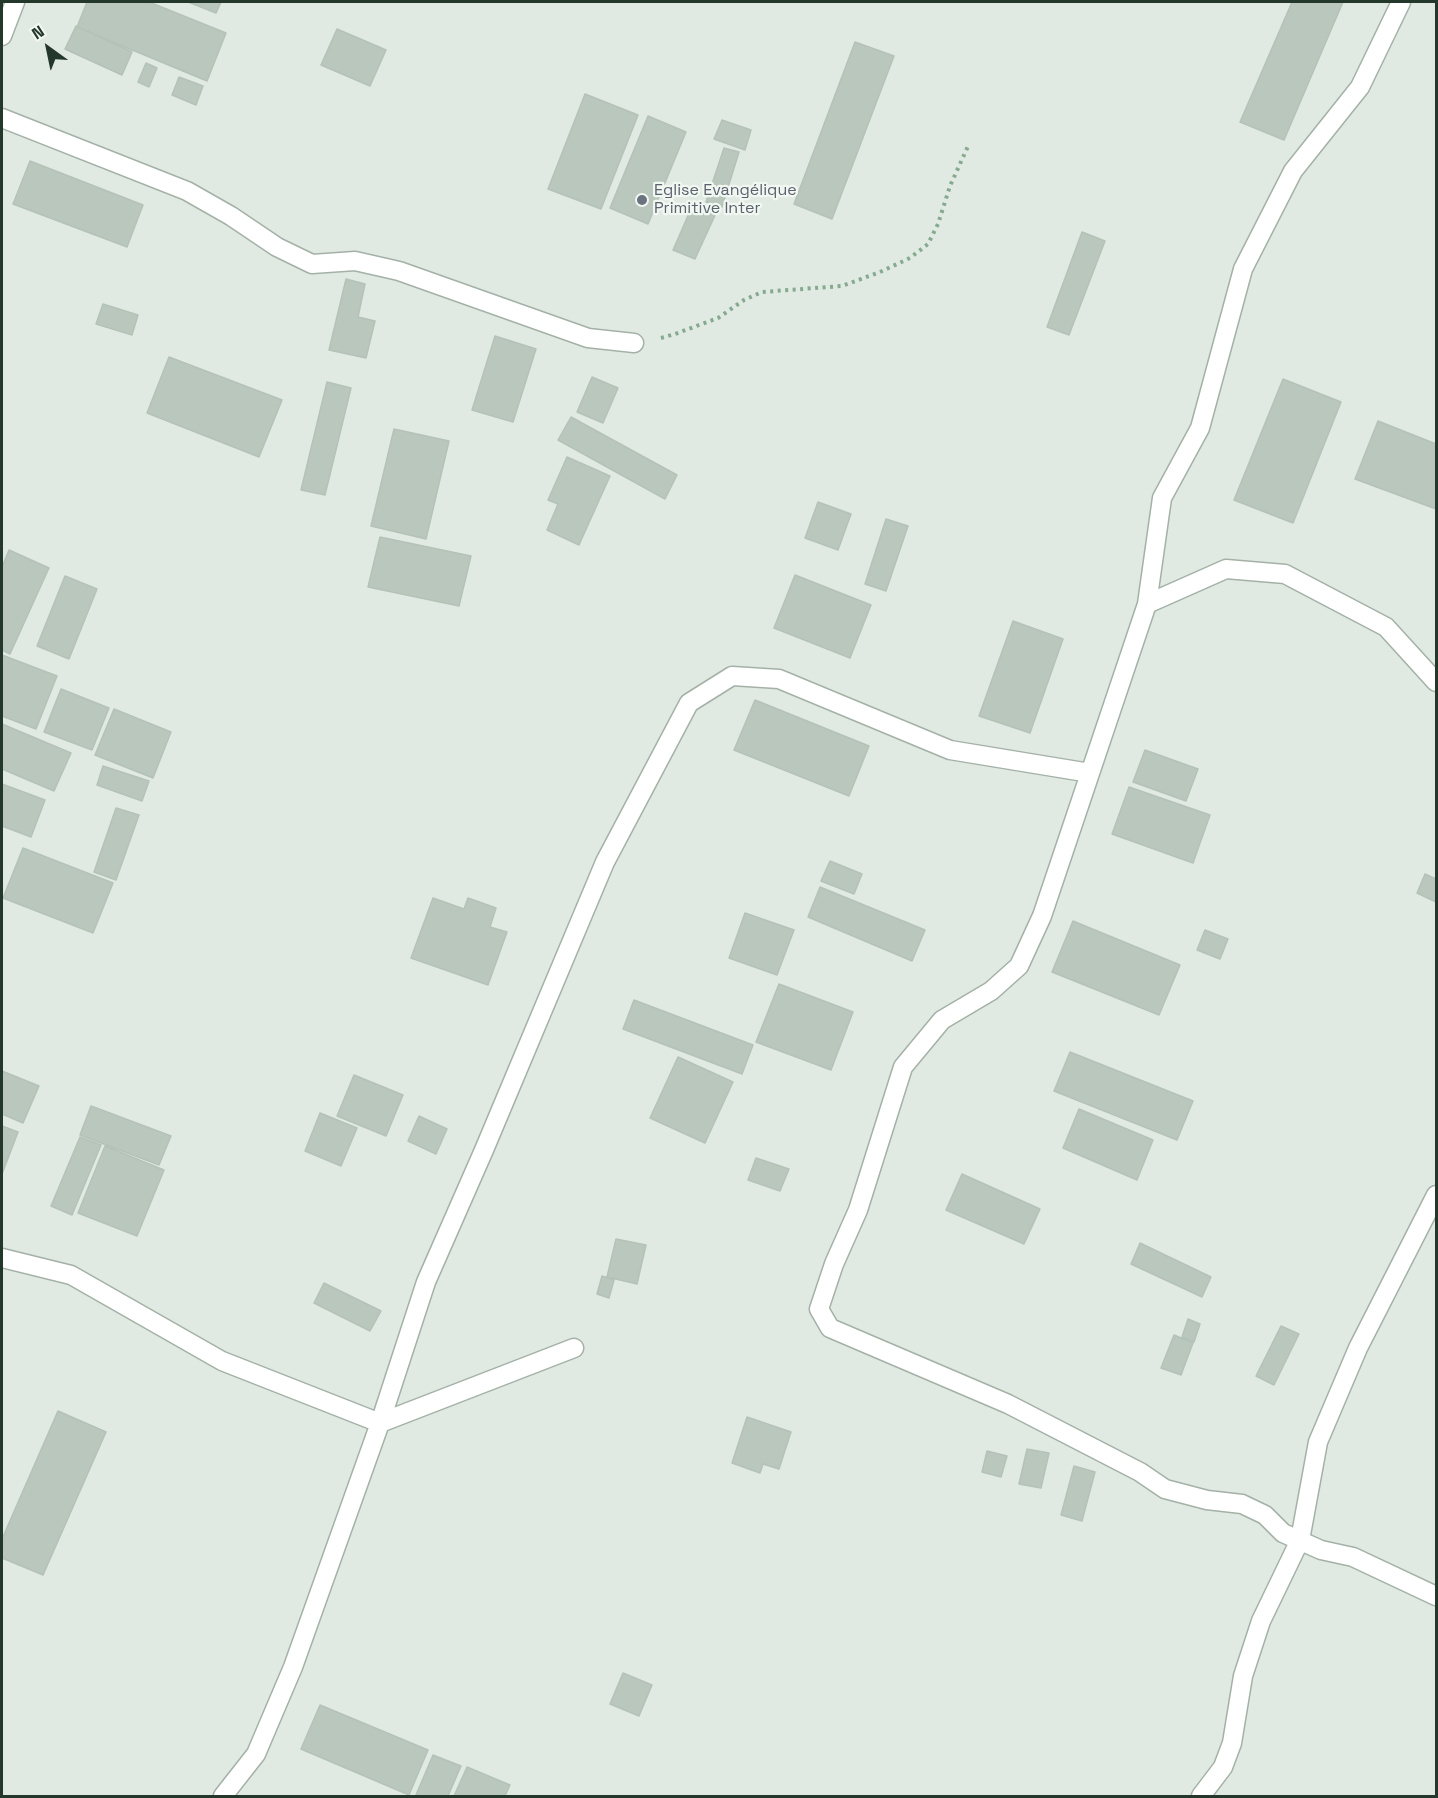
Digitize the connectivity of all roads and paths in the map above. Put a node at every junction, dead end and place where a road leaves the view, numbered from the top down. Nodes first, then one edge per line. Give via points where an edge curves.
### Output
1 (15, 2) edge
2 (1401, 2) edge
3 (2, 36) edge
4 (2, 118) edge
5 (969, 144) dead end
6 (634, 343) joint
7 (1147, 604) junction
8 (1437, 682) edge
9 (1090, 773) junction
10 (1437, 1195) edge
11 (2, 1258) edge
12 (574, 1348) dead end
13 (380, 1424) junction
14 (1300, 1540) junction
15 (1437, 1596) edge
16 (223, 1797) edge
17 (1201, 1797) edge

1 - 3 street
2 - 7 street via 1360,87 1293,171 1242,269 1200,428 1162,498
4 - 6 street via 187,191 312,264 355,261 399,271 588,338
5 - 6 path via 928,244 910,258 842,286 762,292 718,318 675,334
7 - 8 street via 1226,569 1285,574 1386,627
7 - 9 street
9 - 13 street via 950,750 780,679 732,676 689,703 605,862 426,1282
9 - 14 street via 1042,916 1019,966 991,992 942,1020 903,1067 858,1210 819,1309 830,1328 1008,1404 1140,1472 1165,1490 1242,1504 1265,1515 1283,1533
10 - 14 street via 1358,1348 1318,1442
11 - 13 street via 71,1275 222,1361
12 - 13 street
13 - 16 street via 293,1667 256,1755
14 - 15 street via 1321,1550 1353,1557
14 - 17 street via 1257,1632 1242,1676 1232,1743 1223,1767

